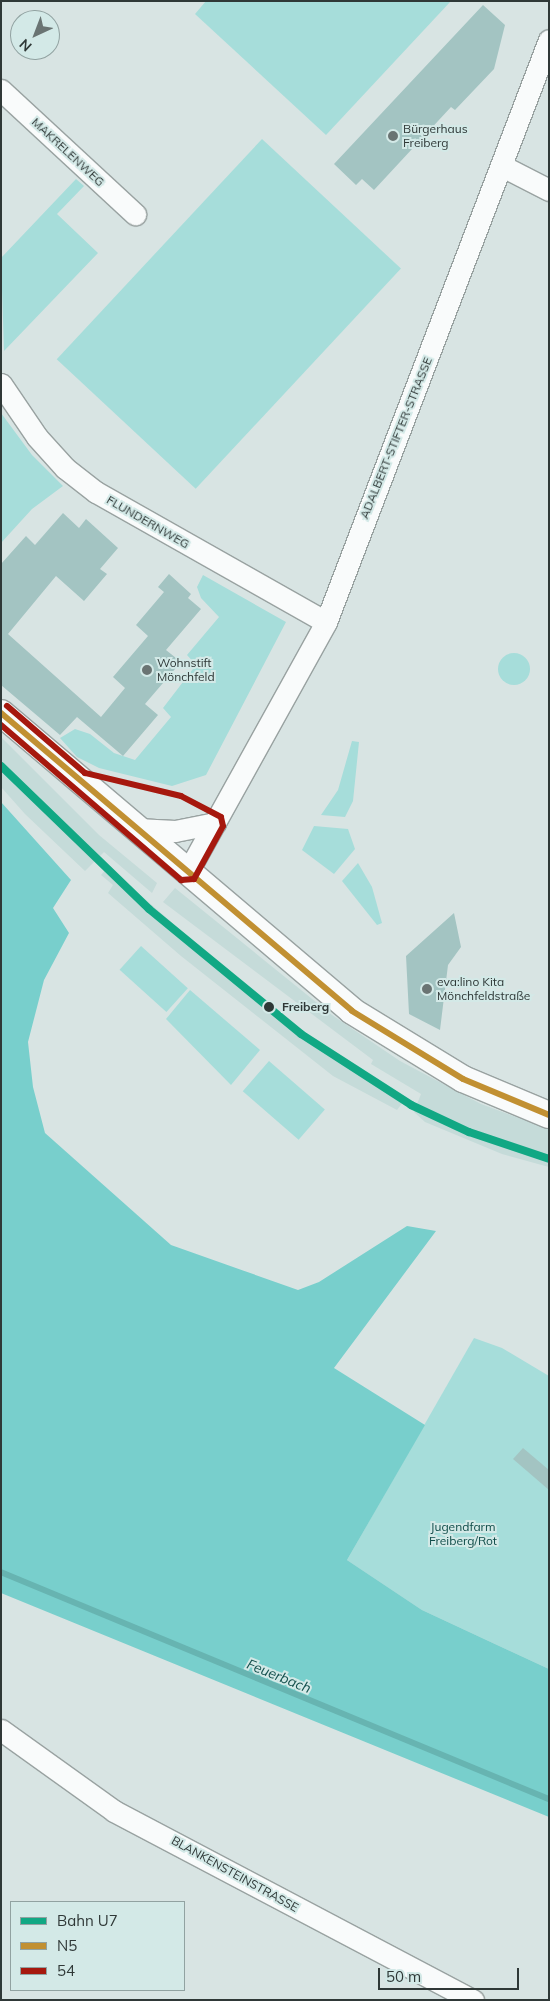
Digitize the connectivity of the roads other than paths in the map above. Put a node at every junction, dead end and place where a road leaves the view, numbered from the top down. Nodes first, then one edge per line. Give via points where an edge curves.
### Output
1 (549, 40) edge
2 (1, 90) edge
3 (502, 166) junction
4 (549, 190) edge
5 (135, 214) dead end
6 (1, 384) edge
7 (326, 622) junction
8 (1, 713) edge
9 (215, 822) junction
10 (137, 829) junction
11 (187, 873) junction
12 (549, 1115) edge
13 (4, 1732) edge
14 (473, 2000) edge

1 - 3 street, ADALBERT-STIFTER-STRASSE
2 - 5 street, MAKRELENWEG
3 - 4 street
3 - 7 street, ADALBERT-STIFTER-STRASSE via 356,537
6 - 7 street, FLUNDERNWEG via 37,437 65,468 96,492
7 - 9 street, ADALBERT-STIFTER-STRASSE
8 - 10 main road
9 - 10 street via 175,831
9 - 11 street, ADALBERT-STIFTER-STRASSE
10 - 11 main road
11 - 12 main road via 276,950 387,1035 463,1080
13 - 14 street, BLANKENSTEINSTRASSE via 114,1811

